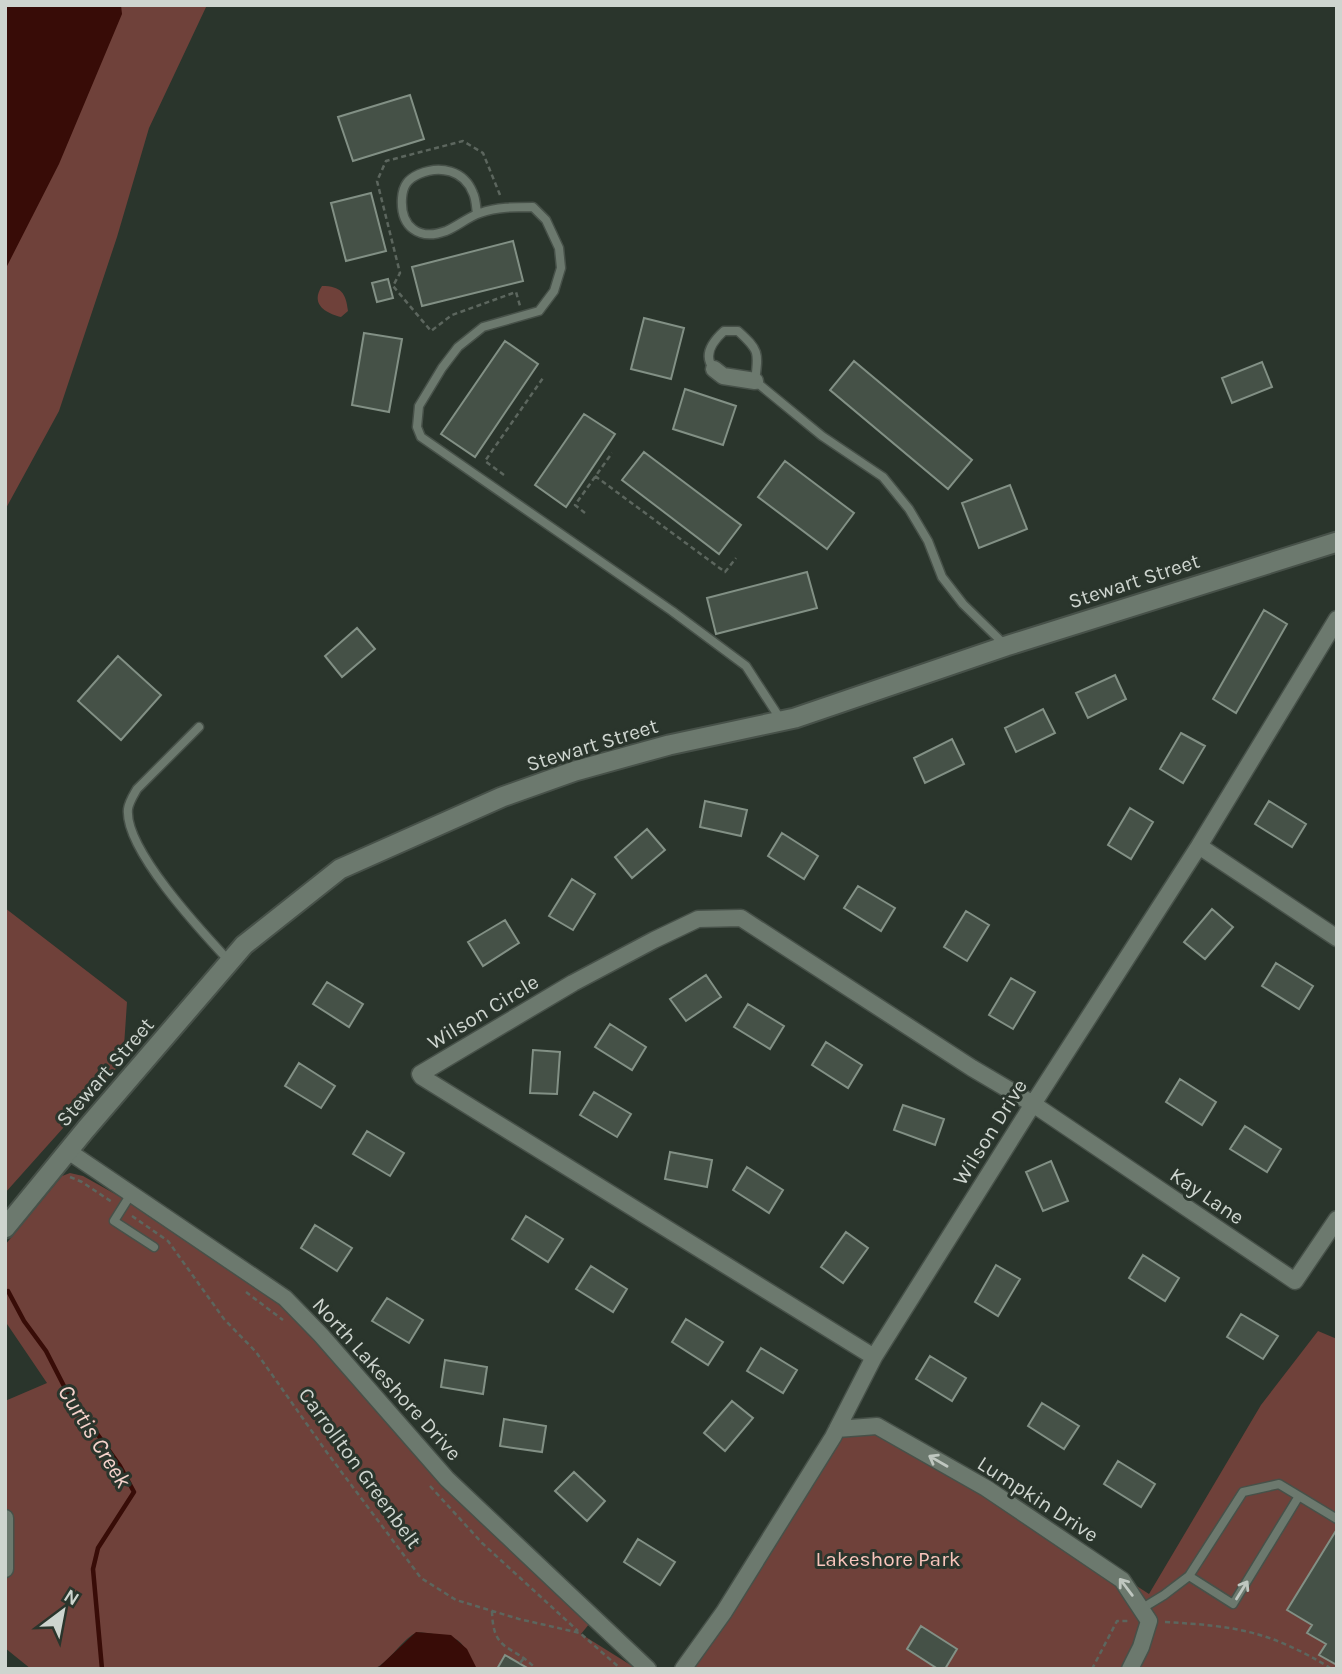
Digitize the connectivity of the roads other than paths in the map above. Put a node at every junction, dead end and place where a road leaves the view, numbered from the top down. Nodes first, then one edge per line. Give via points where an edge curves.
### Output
1 (477, 214) junction
2 (714, 369) joint
3 (755, 381) junction
4 (1337, 542) edge
5 (1337, 620) edge
6 (1006, 646) junction
7 (782, 721) junction
8 (199, 727) dead end
9 (1199, 846) junction
10 (1337, 938) edge
11 (230, 962) junction
12 (1033, 1104) junction
13 (68, 1151) junction
14 (131, 1194) junction
15 (1337, 1219) edge
16 (5, 1228) edge
17 (154, 1247) dead end
18 (874, 1357) junction
19 (837, 1429) junction
20 (1299, 1496) junction
21 (5, 1518) edge
22 (1337, 1519) edge
23 (5, 1569) edge
24 (1189, 1576) junction
25 (1145, 1615) junction
26 (648, 1669) edge
27 (683, 1669) edge
28 (1130, 1669) edge

1 - 1 lane via 473,192 448,169 410,178 403,190 403,217 417,232 445,232
1 - 7 lane via 533,207 546,220 559,248 561,268 554,292 539,311 483,327 458,347 419,406 416,427 421,437 746,666
2 - 3 street via 723,376
2 - 3 lane via 709,349 714,340 724,331 738,331 755,346
3 - 6 lane via 822,436 883,477 928,541 942,578
4 - 6 street, Stewart Street
5 - 9 street, Wilson Drive
6 - 7 street, Stewart Street
7 - 11 street, Stewart Street via 669,745 502,797 340,869 244,945
8 - 11 lane via 137,789 130,800 129,822 161,882
9 - 10 street
9 - 12 street, Wilson Drive
11 - 13 street, Stewart Street
12 - 15 street, Kay Lane via 1296,1281
12 - 18 street, Wilson Drive
12 - 18 street, Wilson Circle via 741,918 698,919 654,940 420,1074
13 - 14 street, North Lakeshore Drive
13 - 16 street, Stewart Street
14 - 17 lane via 114,1222
14 - 26 street, North Lakeshore Drive via 285,1298 447,1479
18 - 19 street, Wilson Drive
25 -> 19 street, Lumpkin Drive via 1122,1580 986,1488 877,1426
19 - 27 street, Wilson Drive via 724,1612
20 - 22 lane
20 - 24 lane via 1279,1484 1243,1492
24 -> 20 lane via 1233,1604
21 - 23 street
24 - 25 lane
25 - 28 street via 1141,1647

